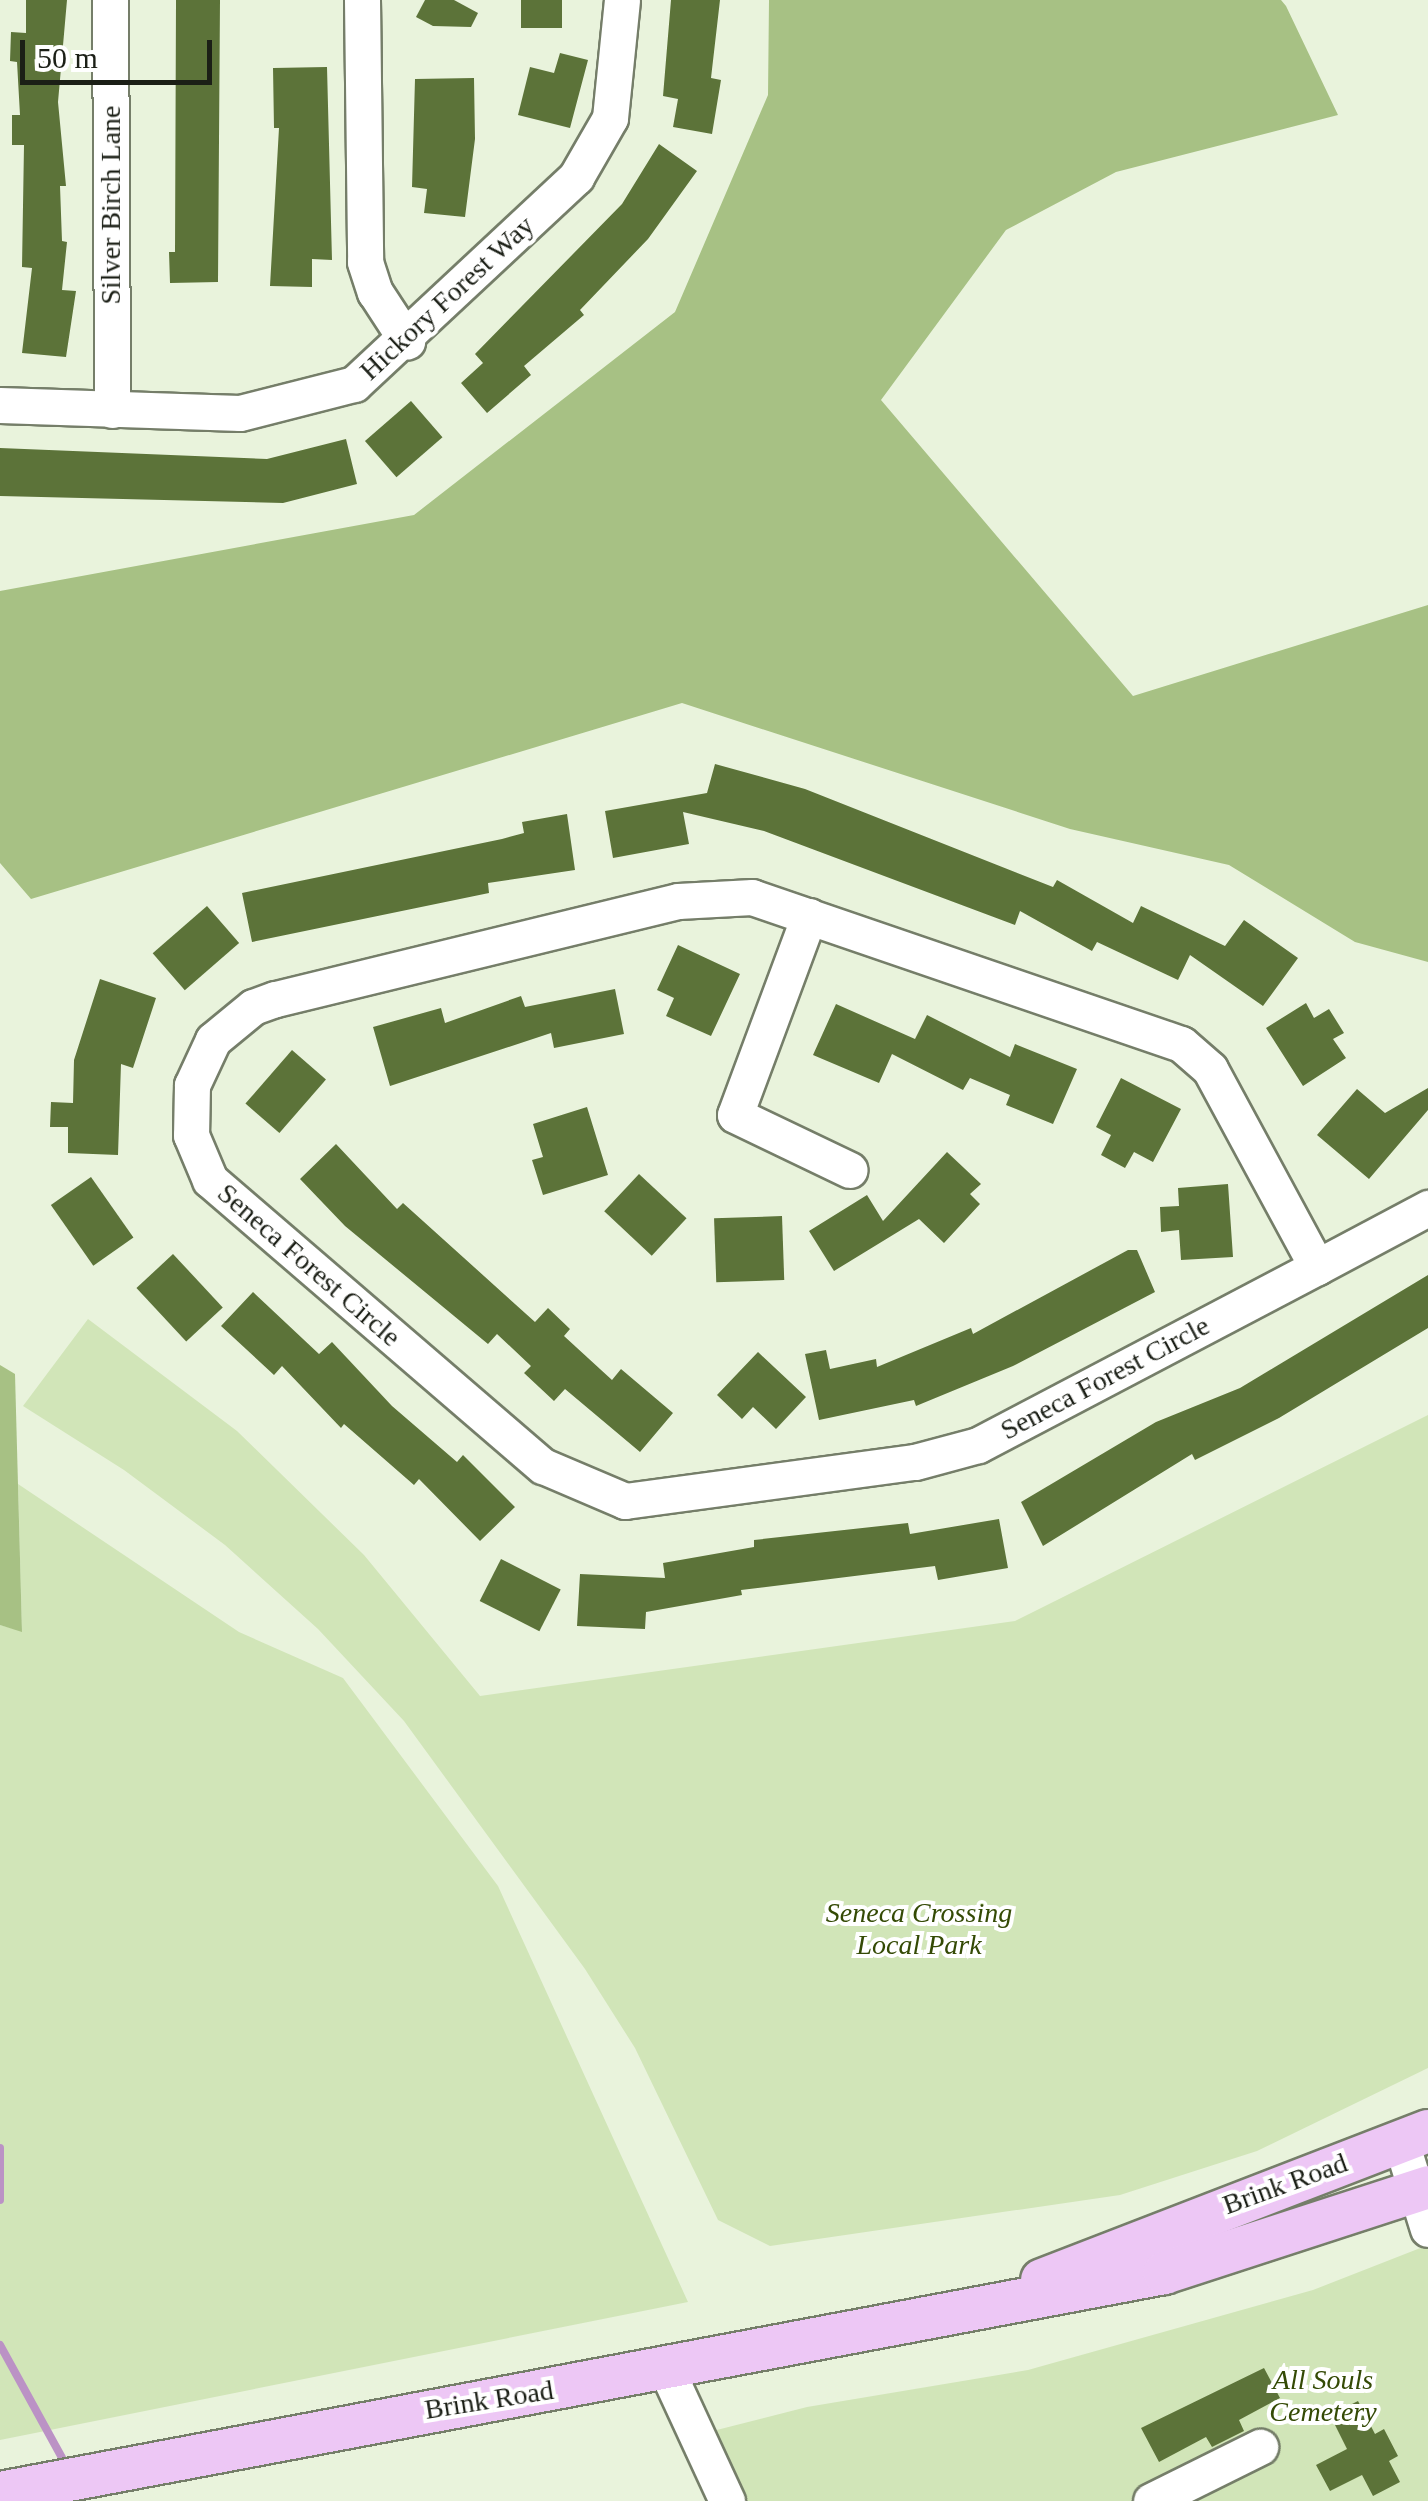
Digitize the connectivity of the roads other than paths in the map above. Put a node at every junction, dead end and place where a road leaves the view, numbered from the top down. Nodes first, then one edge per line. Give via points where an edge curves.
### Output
1 (110, 0) edge
2 (362, 0) edge
3 (622, 0) edge
4 (407, 340) junction
5 (0, 406) edge
6 (112, 410) junction
7 (809, 916) junction
8 (850, 1170) dead end
9 (1428, 1208) edge
10 (1318, 1267) junction
11 (1415, 2136) edge
12 (1423, 2203) edge
13 (978, 2310) junction
14 (667, 2372) junction
15 (1260, 2448) dead end
16 (0, 2493) edge
17 (728, 2501) edge
18 (1151, 2501) edge

1 - 6 street, Silver Birch Lane
2 - 4 street via 366,262 375,292
3 - 4 street, Hickory Forest Way via 610,118 576,177
4 - 6 street, Hickory Forest Way via 354,384 322,395 240,412
5 - 6 street, Hickory Forest Way
7 - 8 street via 735,1114
7 - 10 street, Seneca Forest Circle via 1181,1044 1210,1069
7 - 10 street, Seneca Forest Circle via 752,897 678,901 276,999 253,1008 213,1040 192,1085 191,1135 210,1180 543,1466 625,1502 915,1462 978,1445
9 - 10 street, Seneca Forest Circle
11 - 12 street
11 - 13 main road, Brink Road via 1093,2256
12 - 13 main road, Brink Road via 1164,2272
13 - 14 main road, Brink Road
14 - 16 main road, Brink Road via 454,2404
14 - 17 street
15 - 18 street

